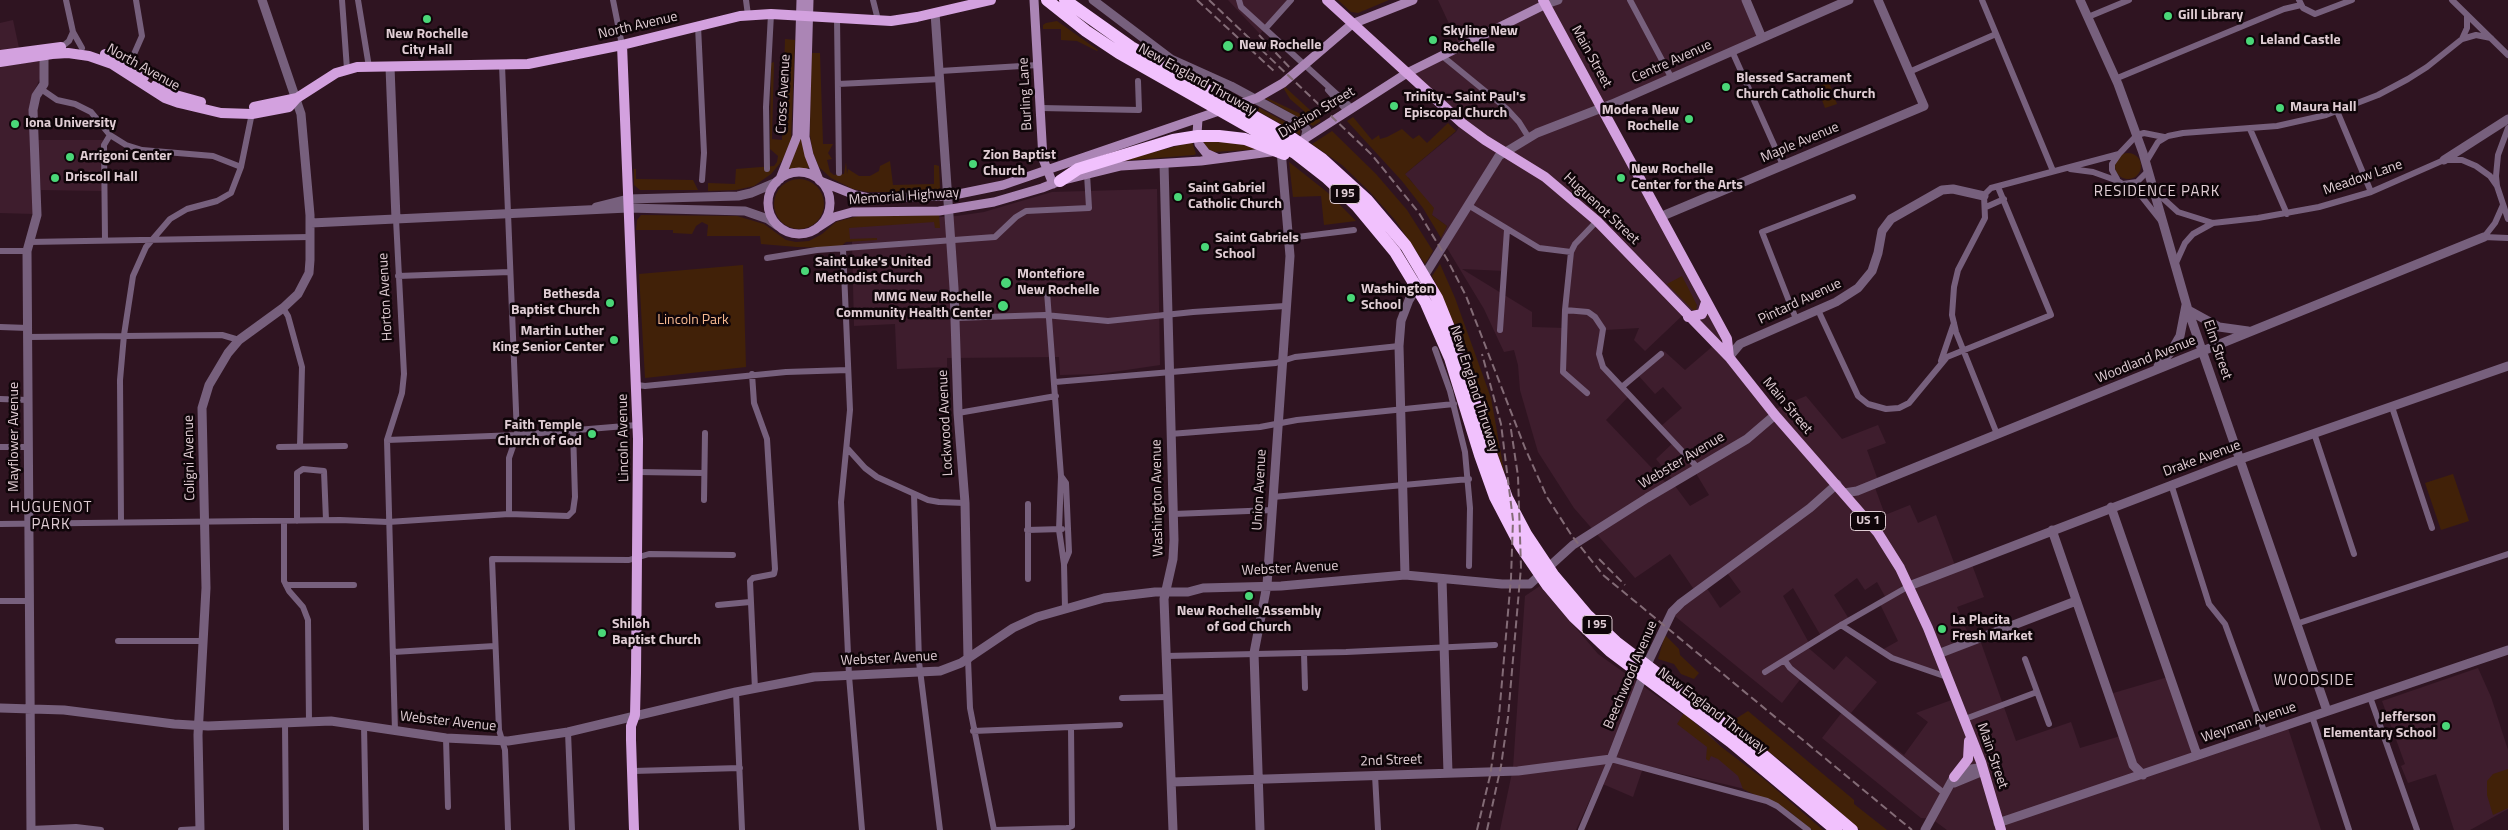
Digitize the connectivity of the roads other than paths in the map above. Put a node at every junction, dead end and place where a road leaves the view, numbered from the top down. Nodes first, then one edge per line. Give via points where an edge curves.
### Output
1 (66, 0) edge
2 (136, 0) edge
3 (262, 0) edge
4 (342, 0) edge
5 (358, 0) edge
6 (613, 0) edge
7 (746, 0) edge
8 (801, 0) edge
9 (808, 0) edge
10 (874, 0) edge
11 (990, 0) edge
12 (1047, 0) edge
13 (1065, 0) edge
14 (1093, 0) edge
15 (1291, 0) edge
16 (1327, 0) edge
17 (1413, 0) edge
18 (1558, 0) edge
19 (1630, 0) edge
20 (1746, 0) edge
21 (1848, 0) edge
22 (1878, 0) edge
23 (1982, 0) edge
24 (2080, 0) edge
25 (2129, 0) edge
26 (2352, 0) edge
27 (2452, 0) edge
28 (1239, 1) edge
29 (1544, 2) edge
30 (2300, 2) edge
31 (961, 3) edge
32 (1034, 4) edge
33 (935, 13) junction
34 (771, 14) junction
35 (748, 15) junction
36 (2467, 15) junction
37 (2088, 17) junction
38 (837, 18) junction
39 (878, 20) junction
40 (1352, 24) junction
41 (698, 26) junction
42 (1265, 29) junction
43 (73, 32) junction
44 (1996, 34) junction
45 (804, 36) junction
46 (1762, 38) junction
47 (2491, 38) junction
48 (2462, 39) junction
49 (622, 44) junction
50 (63, 46) junction
51 (82, 48) junction
52 (44, 51) junction
53 (1732, 51) junction
54 (2508, 54) edge
55 (0, 55) edge
56 (1441, 55) junction
57 (0, 62) edge
58 (502, 65) junction
59 (1038, 65) junction
60 (369, 67) junction
61 (390, 67) junction
62 (1302, 67) junction
63 (128, 69) junction
64 (346, 69) junction
65 (1909, 72) junction
66 (1407, 73) junction
67 (941, 75) junction
68 (1671, 77) junction
69 (2116, 79) junction
70 (1138, 81) dead end
71 (838, 84) junction
72 (41, 89) junction
73 (297, 98) junction
74 (1603, 106) junction
75 (1041, 108) junction
76 (252, 111) junction
77 (1347, 111) junction
78 (2337, 111) junction
79 (2508, 119) edge
80 (1199, 122) junction
81 (2508, 128) edge
82 (2250, 129) junction
83 (110, 135) junction
84 (2137, 135) junction
85 (1529, 138) junction
86 (2164, 138) junction
87 (1305, 139) junction
88 (1281, 150) junction
89 (1504, 151) junction
90 (2118, 154) junction
91 (1217, 158) junction
92 (2444, 160) junction
93 (1164, 164) junction
94 (1783, 165) junction
95 (2147, 166) junction
96 (241, 167) junction
97 (2068, 168) junction
98 (767, 169) dead end
99 (1046, 170) junction
100 (2053, 171) junction
101 (839, 173) dead end
102 (1087, 174) junction
103 (702, 180) dead end
104 (778, 181) junction
105 (820, 181) junction
106 (1056, 182) junction
107 (2121, 182) junction
108 (2497, 186) junction
109 (1998, 187) junction
110 (2153, 189) junction
111 (1342, 191) junction
112 (2371, 192) junction
113 (949, 196) junction
114 (1984, 196) junction
115 (1853, 197) dead end
116 (2004, 199) junction
117 (2504, 201) edge
118 (628, 204) junction
119 (1468, 205) junction
120 (1986, 206) junction
121 (949, 208) junction
122 (2287, 214) junction
123 (509, 215) junction
124 (1660, 217) junction
125 (396, 219) junction
126 (2508, 219) edge
127 (1597, 221) junction
128 (2162, 222) junction
129 (2212, 222) junction
130 (310, 223) junction
131 (778, 226) junction
132 (817, 228) junction
133 (1354, 230) dead end
134 (1507, 230) junction
135 (310, 237) junction
136 (2484, 237) junction
137 (1289, 238) junction
138 (2508, 238) edge
139 (105, 240) junction
140 (152, 240) junction
141 (950, 240) junction
142 (29, 242) junction
143 (843, 249) junction
144 (0, 251) edge
145 (27, 252) junction
146 (1571, 252) junction
147 (767, 258) dead end
148 (2175, 268) junction
149 (510, 272) junction
150 (398, 276) junction
151 (1047, 292) dead end
152 (1706, 302) junction
153 (1285, 306) junction
154 (2188, 306) junction
155 (283, 308) junction
156 (1565, 310) junction
157 (1818, 310) junction
158 (1167, 314) junction
159 (1051, 316) junction
160 (1688, 317) junction
161 (955, 318) junction
162 (1796, 319) junction
163 (1954, 323) junction
164 (0, 327) edge
165 (28, 328) junction
166 (1500, 330) dead end
167 (2251, 331) junction
168 (124, 335) junction
169 (28, 337) junction
170 (239, 340) junction
171 (1399, 346) junction
172 (1435, 349) dead end
173 (1965, 350) junction
174 (2203, 351) junction
175 (1661, 354) dead end
176 (1729, 358) junction
177 (1282, 361) junction
178 (1940, 362) junction
179 (2508, 366) edge
180 (2155, 369) junction
181 (848, 370) junction
182 (1169, 371) junction
183 (752, 374) junction
184 (1055, 382) junction
185 (637, 385) junction
186 (1623, 386) junction
187 (1587, 393) dead end
188 (1056, 396) junction
189 (0, 398) edge
190 (28, 400) junction
191 (1454, 404) junction
192 (2392, 407) junction
193 (1400, 409) junction
194 (958, 413) junction
195 (1775, 415) junction
196 (637, 425) junction
197 (1278, 425) junction
198 (573, 430) junction
199 (705, 433) dead end
200 (1170, 434) junction
201 (1997, 434) junction
202 (2314, 434) junction
203 (517, 435) junction
204 (387, 440) junction
205 (300, 446) junction
206 (345, 446) dead end
207 (0, 447) edge
208 (28, 447) junction
209 (279, 447) dead end
210 (847, 448) junction
211 (2240, 459) junction
212 (1698, 468) junction
213 (638, 472) junction
214 (704, 473) junction
215 (1061, 476) junction
216 (1469, 479) junction
217 (1837, 484) junction
218 (2171, 484) junction
219 (1402, 486) junction
220 (1844, 493) junction
221 (914, 494) junction
222 (1273, 497) junction
223 (704, 500) dead end
224 (965, 503) junction
225 (1028, 504) dead end
226 (2111, 507) junction
227 (1273, 510) junction
228 (509, 514) junction
229 (1174, 514) junction
230 (326, 520) junction
231 (284, 521) junction
232 (297, 521) junction
233 (121, 522) junction
234 (205, 522) junction
235 (388, 522) junction
236 (0, 524) edge
237 (29, 524) junction
238 (2432, 528) dead end
239 (1068, 529) junction
240 (1027, 530) junction
241 (1060, 530) junction
242 (2052, 530) junction
243 (2354, 554) dead end
244 (2508, 554) edge
245 (637, 556) junction
246 (733, 556) dead end
247 (1064, 564) junction
248 (1469, 566) dead end
249 (1405, 574) junction
250 (1028, 579) dead end
251 (1442, 579) junction
252 (286, 585) junction
253 (354, 585) dead end
254 (1268, 585) junction
255 (1909, 586) junction
256 (1166, 592) junction
257 (0, 601) edge
258 (29, 601) junction
259 (2076, 601) junction
260 (750, 602) junction
261 (718, 605) dead end
262 (1065, 608) junction
263 (2296, 624) junction
264 (1841, 625) junction
265 (118, 640) dead end
266 (203, 641) junction
267 (1495, 644) dead end
268 (495, 646) junction
269 (1443, 648) junction
270 (2508, 650) edge
271 (393, 652) junction
272 (1254, 653) junction
273 (1304, 653) junction
274 (1938, 654) junction
275 (1166, 656) junction
276 (968, 659) junction
277 (2024, 659) dead end
278 (1785, 661) junction
279 (1765, 672) dead end
280 (920, 673) junction
281 (848, 676) junction
282 (1947, 677) junction
283 (1305, 688) dead end
284 (755, 689) junction
285 (736, 692) junction
286 (2037, 692) junction
287 (1168, 697) junction
288 (2370, 697) junction
289 (1122, 698) dead end
290 (0, 708) edge
291 (30, 708) junction
292 (2327, 711) junction
293 (635, 715) junction
294 (2312, 716) junction
295 (1965, 719) junction
296 (309, 723) junction
297 (285, 724) junction
298 (2049, 724) dead end
299 (364, 725) junction
300 (1120, 725) dead end
301 (199, 726) junction
302 (1071, 727) junction
303 (1969, 730) junction
304 (395, 731) junction
305 (973, 731) junction
306 (568, 732) junction
307 (2264, 732) junction
308 (1733, 737) junction
309 (446, 738) junction
310 (502, 742) junction
311 (2197, 755) junction
312 (1611, 759) junction
313 (740, 768) junction
314 (632, 771) junction
315 (1983, 772) junction
316 (1448, 773) junction
317 (1376, 775) junction
318 (2143, 775) junction
319 (1258, 779) junction
320 (1953, 781) junction
321 (1172, 782) junction
322 (1944, 793) junction
323 (448, 807) dead end
324 (2000, 826) edge
325 (31, 830) edge
326 (101, 830) edge
327 (181, 830) edge
328 (200, 830) edge
329 (286, 830) edge
330 (366, 830) edge
331 (508, 830) edge
332 (572, 830) edge
333 (634, 830) edge
334 (742, 830) edge
335 (862, 830) edge
336 (940, 830) edge
337 (994, 830) edge
338 (1173, 830) edge
339 (1260, 830) edge
340 (1378, 830) edge
341 (1581, 830) edge
342 (1808, 830) edge
343 (1836, 830) edge
344 (1852, 830) edge
345 (1925, 830) edge
346 (2350, 830) edge
347 (2417, 830) edge

1 - 43 street
2 - 63 street via 142,36
3 - 73 street, Coligni Avenue
4 - 64 street
5 - 60 street
6 - 49 street
7 - 35 street
8 - 45 main road
9 - 45 main road
10 - 39 street
11 - 31 main road, North Avenue
12 - 111 highway, New England Thruway / I 95 via 1119,54 1289,150
13 - 308 highway, New England Thruway / I 95 via 1131,47 1289,136 1338,172 1376,209 1417,263 1445,317 1500,480 1536,552 1580,608 1624,649
14 - 87 street via 1171,59 1231,86 1303,126
15 - 42 street
16 - 40 main road, Huguenot Street / US 1
17 - 40 main road
18 - 29 street
19 - 68 street
20 - 46 street
21 - 46 street, Centre Avenue
22 - 65 street
23 - 44 street
24 - 37 street, Elm Street
25 - 37 street
26 - 30 street via 2322,13 2308,12
27 - 36 street
28 - 42 street via 1241,7
29 - 56 main road, Division Street
29 - 74 main road, Main Street / US 1
30 - 69 street
31 - 33 main road, North Avenue
32 - 59 main road, Burling Lane
33 - 39 main road, North Avenue via 904,20
33 - 67 street, Lockwood Avenue
34 - 35 main road, North Avenue
34 - 38 main road, North Avenue
34 - 98 street via 766,107
35 - 41 main road, North Avenue
36 - 47 street
36 - 48 street via 2467,28
37 - 69 street, Elm Street
38 - 39 main road, North Avenue
38 - 71 street
40 - 62 main road
40 - 66 main road, Huguenot Street / US 1
41 - 49 main road, North Avenue
41 - 103 street via 704,153
42 - 62 street
43 - 50 street
43 - 51 street
44 - 65 street
44 - 100 street
45 - 104 main road, Cross Avenue via 797,136
45 - 105 main road, Cross Avenue via 805,137
46 - 53 street, Centre Avenue
47 - 48 street via 2476,35
47 - 54 street
48 - 78 street via 2408,79
49 - 58 main road, North Avenue via 539,63
49 - 118 main road, Lincoln Avenue
50 - 51 main road, North Avenue
50 - 52 main road, North Avenue
51 - 63 main road, North Avenue via 117,58
52 - 55 main road, North Avenue
52 - 57 main road, North Avenue
52 - 63 main road, North Avenue via 89,56
52 - 72 street, Mayflower Avenue via 45,75
53 - 68 street, Centre Avenue
53 - 94 street
56 - 66 main road, Division Street
56 - 85 street via 1507,109
58 - 61 main road, North Avenue
58 - 123 street
59 - 67 street
59 - 75 main road, Burling Lane
60 - 61 main road, North Avenue
60 - 64 main road, North Avenue
61 - 125 street, Horton Avenue
62 - 77 street via 1326,86
62 - 80 main road, Memorial Highway via 1262,96
63 - 76 main road, North Avenue via 172,94 211,105
64 - 73 main road, North Avenue
65 - 94 street, Maple Avenue via 1924,106
66 - 77 main road, Division Street
66 - 89 main road, Huguenot Street / US 1 via 1462,122
67 - 71 street
67 - 113 street, Lockwood Avenue
68 - 74 street, Centre Avenue
69 - 84 street, Elm Street
70 - 75 street via 1139,110
71 - 101 street
72 - 83 street via 57,100 91,112
72 - 142 street, Mayflower Avenue via 33,110 37,206
73 - 76 main road, North Avenue
73 - 130 street, Coligni Avenue via 302,114
74 - 85 street, Centre Avenue
74 - 124 main road, Main Street / US 1
75 - 99 main road, Burling Lane
76 - 96 street
77 - 87 main road, Division Street
78 - 82 street
78 - 112 street
79 - 92 street, Meadow Lane
80 - 91 main road via 1199,144 1206,153
80 - 99 main road, Memorial Highway
81 - 108 street via 2498,155
82 - 86 street via 2183,132
82 - 122 street
83 - 96 street via 142,150 198,154
83 - 139 street via 104,144
84 - 86 street via 2144,133
84 - 90 street
84 - 95 street, Elm Street
85 - 89 street, Centre Avenue
86 - 95 street via 2155,146
87 - 88 main road, Division Street
88 - 91 main road, Division Street
88 - 137 street, Union Avenue
89 - 119 street, Centre Avenue
89 - 127 main road, Huguenot Street / US 1 via 1545,177
90 - 97 street
90 - 107 street via 2112,170
91 - 93 main road, Division Street
92 - 108 street via 2462,160 2476,166
92 - 112 street, Meadow Lane
93 - 102 main road, Division Street via 1121,166
93 - 158 street, Washington Avenue
94 - 124 street, Maple Avenue
95 - 107 street via 2137,182
95 - 110 street, Elm Street
96 - 140 street via 235,186 225,197 177,214
97 - 100 street
97 - 107 street via 2093,172
99 - 106 main road, Burling Lane
99 - 113 main road, Memorial Highway via 1001,186
100 - 109 street
102 - 106 main road, Division Street
102 - 141 street via 1089,208 1026,210 995,237
104 - 105 main road via 798,172
104 - 118 street via 738,196
104 - 131 main road via 770,192 768,205
105 - 113 main road, Memorial Highway via 869,198
105 - 132 main road via 828,192 830,206
106 - 111 highway via 1078,169 1165,143 1190,137 1219,136 1267,146
106 - 121 main road, Memorial Highway via 994,202
107 - 128 street via 2142,197
108 - 117 street
109 - 114 street via 1991,188
109 - 116 street
110 - 128 street, Elm Street
110 - 129 street, Meadow Lane via 2178,212
111 - 308 highway, New England Thruway / I 95 via 1395,252 1426,303 1450,358 1501,509 1536,570 1581,624 1618,658
112 - 122 street, Meadow Lane
113 - 121 street, Lockwood Avenue
114 - 120 street
114 - 157 street, Pintard Avenue via 1953,189 1942,190 1891,219 1882,231 1876,263 1866,281 1849,295
115 - 162 street via 1762,232
116 - 120 street
116 - 173 street via 2051,315
117 - 126 street
117 - 136 street via 2495,223
118 - 123 street via 587,211
118 - 131 street via 745,211
118 - 185 main road, Lincoln Avenue
119 - 134 street
119 - 171 street, Centre Avenue via 1409,300 1401,321
120 - 163 street via 1985,218 1955,281
121 - 132 main road, Memorial Highway via 852,212 834,217
121 - 141 street, Lockwood Avenue
122 - 129 street, Meadow Lane
123 - 125 street
123 - 149 street
124 - 152 main road, Main Street / US 1
125 - 130 street
125 - 150 street, Horton Avenue
127 - 146 street
127 - 160 main road, Huguenot Street / US 1
128 - 148 street, Elm Street
129 - 148 street, Meadow Lane via 2185,243
130 - 135 street, Coligni Avenue
131 - 132 main road via 797,234
133 - 137 street
134 - 146 street via 1539,248
134 - 166 street
135 - 140 street
135 - 155 street, Coligni Avenue via 309,273 298,294
136 - 138 street, Woodland Avenue
136 - 167 street, Woodland Avenue
137 - 153 street, Union Avenue
139 - 140 street
139 - 142 street
140 - 168 street via 133,276
141 - 143 street
141 - 161 street, Lockwood Avenue
142 - 145 street, Mayflower Avenue
143 - 147 street
143 - 181 street
144 - 145 street
145 - 165 street, Mayflower Avenue
146 - 156 street
148 - 154 street, Elm Street
149 - 150 street
149 - 203 street
150 - 204 street, Horton Avenue via 404,384
151 - 159 street
152 - 160 main road via 1702,314
152 - 176 main road, Main Street / US 1 via 1727,339
153 - 158 street
153 - 177 street, Union Avenue
154 - 167 street via 2219,327
154 - 174 street, Elm Street
154 - 180 street via 2180,336 2170,354
155 - 170 street, Coligni Avenue
155 - 205 street via 302,368
156 - 186 street via 1588,312 1600,323 1603,336 1600,361
156 - 187 street via 1563,372
157 - 162 street, Pintard Avenue
157 - 178 street via 1853,388 1876,408 1894,409 1909,404
158 - 159 street via 1108,321
158 - 182 street, Washington Avenue
159 - 161 street
159 - 184 street
160 - 176 main road, Huguenot Street / US 1
161 - 194 street, Lockwood Avenue
162 - 176 street, Pintard Avenue via 1740,344
163 - 173 street
163 - 178 street
164 - 165 street
165 - 169 street, Mayflower Avenue
167 - 174 street, Woodland Avenue
168 - 169 street
168 - 170 street via 222,335
168 - 233 street via 120,400
169 - 190 street, Mayflower Avenue
170 - 234 street, Coligni Avenue via 214,376 202,408
171 - 177 street
171 - 193 street, Centre Avenue
172 - 191 street
173 - 178 street
173 - 201 street
174 - 180 street, Woodland Avenue
174 - 211 street, Elm Street
175 - 186 street
176 - 195 main road, Main Street / US 1
177 - 182 street
177 - 197 street, Union Avenue
179 - 192 street, Drake Avenue
180 - 201 street, Woodland Avenue
181 - 183 street
181 - 210 street via 850,417
182 - 184 street
182 - 200 street, Washington Avenue
183 - 185 street
183 - 260 street via 754,403 767,439 775,569 774,574 750,581
184 - 188 street
185 - 196 main road, Lincoln Avenue
186 - 212 street
188 - 194 street
188 - 215 street
189 - 190 street
190 - 208 street, Mayflower Avenue
191 - 193 street
191 - 216 street
192 - 202 street, Drake Avenue
192 - 238 street
193 - 197 street
193 - 219 street, Centre Avenue
194 - 224 street, Lockwood Avenue
195 - 212 street, Webster Avenue via 1746,439
195 - 217 main road, Main Street / US 1
196 - 198 street
196 - 213 main road, Lincoln Avenue
197 - 200 street
197 - 222 street, Union Avenue
198 - 203 street
198 - 228 street via 575,497 571,514 561,517
199 - 214 street
200 - 229 street, Washington Avenue
201 - 220 street, Woodland Avenue via 1857,491
202 - 211 street, Drake Avenue
202 - 243 street
203 - 204 street
203 - 228 street via 509,458
204 - 235 street, Horton Avenue
205 - 206 street
205 - 209 street
207 - 208 street
208 - 237 street, Mayflower Avenue
210 - 221 street via 870,473
210 - 281 street via 841,502
211 - 218 street, Drake Avenue
211 - 263 street, Elm Street
212 - 251 street, Webster Avenue via 1573,545 1530,584
213 - 214 street
213 - 245 main road, Lincoln Avenue
214 - 223 street
215 - 239 street via 1066,482
215 - 241 street
216 - 219 street
216 - 248 street
217 - 220 main road, Main Street / US 1
217 - 312 street, Beechwood Avenue via 1822,499 1672,612 1650,658
218 - 226 street, Drake Avenue
218 - 307 street via 2209,604 2225,624
219 - 222 street
219 - 249 street, Centre Avenue
220 - 255 main road, Main Street / US 1 via 1878,533
221 - 224 street via 939,502
221 - 280 street
222 - 227 street, Union Avenue
224 - 276 street, Lockwood Avenue
225 - 240 street
226 - 242 street, Drake Avenue
226 - 311 street
227 - 229 street
227 - 254 street, Union Avenue
228 - 235 street
229 - 256 street, Washington Avenue via 1174,559
230 - 232 street
230 - 232 street via 324,471 303,469 297,473
230 - 235 street
231 - 232 street
231 - 234 street
231 - 252 street
233 - 234 street
233 - 237 street
234 - 266 street, Coligni Avenue
235 - 271 street, Horton Avenue
236 - 237 street
237 - 258 street, Mayflower Avenue
239 - 241 street
239 - 247 street via 1069,552
240 - 241 street
240 - 250 street
241 - 247 street
242 - 255 street, Drake Avenue
242 - 259 street
244 - 263 street
245 - 246 street
245 - 268 street via 629,560 492,559
245 - 293 main road, Lincoln Avenue
247 - 262 street
249 - 251 street, Webster Avenue
249 - 254 street, Webster Avenue
251 - 269 street
252 - 253 street
252 - 296 street via 303,607 308,620
254 - 256 street, Webster Avenue
254 - 272 street, Union Avenue
255 - 264 street
255 - 274 main road, Main Street / US 1
256 - 262 street, Webster Avenue via 1104,598
256 - 275 street, Washington Avenue
257 - 258 street
258 - 291 street, Mayflower Avenue
259 - 274 street
259 - 318 street via 2133,765
260 - 261 street
260 - 284 street
262 - 276 street, Webster Avenue via 1013,628
263 - 292 street, Elm Street
264 - 278 street
264 - 282 street via 1892,658
265 - 266 street
266 - 301 street, Coligni Avenue
267 - 269 street
268 - 271 street
268 - 310 street via 498,730
269 - 273 street
269 - 316 street
270 - 288 street, Weyman Avenue
271 - 304 street, Horton Avenue
272 - 273 street
272 - 275 street
272 - 319 street, Union Avenue
273 - 283 street
274 - 282 main road, Main Street / US 1
275 - 287 street, Washington Avenue
276 - 280 street, Webster Avenue via 946,669
276 - 305 street, Lockwood Avenue
277 - 286 street
278 - 279 street
278 - 322 street
280 - 281 street, Webster Avenue
280 - 336 street
281 - 284 street, Webster Avenue via 814,677
281 - 335 street
282 - 295 main road, Main Street / US 1
284 - 285 street, Webster Avenue
285 - 293 street, Webster Avenue
285 - 313 street
286 - 295 street
286 - 298 street
287 - 289 street
287 - 321 street, Washington Avenue
288 - 292 street, Weyman Avenue
288 - 347 street
290 - 291 street, Webster Avenue
291 - 301 street, Webster Avenue
291 - 325 street, Mayflower Avenue
292 - 294 street, Weyman Avenue
293 - 306 street, Webster Avenue
293 - 314 main road, Lincoln Avenue via 631,726
294 - 307 street, Weyman Avenue
294 - 346 street
295 - 303 main road, Main Street / US 1
296 - 297 street, Webster Avenue
296 - 299 street, Webster Avenue via 331,721
297 - 301 street, Webster Avenue
297 - 329 street
299 - 304 street, Webster Avenue
299 - 330 street
300 - 302 street
301 - 328 street, Coligni Avenue
302 - 305 street
302 - 337 street via 1072,826
303 - 315 main road, Main Street / US 1
303 - 320 main road via 1970,753
304 - 309 street, Webster Avenue
305 - 337 street, Lockwood Avenue
306 - 310 street, Webster Avenue
306 - 332 street
307 - 311 street, Weyman Avenue
308 - 343 highway, New England Thruway / I 95
308 - 344 highway, New England Thruway / I 95
309 - 310 street, Webster Avenue
309 - 323 street
310 - 331 street
311 - 318 street, Weyman Avenue
312 - 316 street, 2nd Street via 1518,771
312 - 341 street, Beechwood Avenue
312 - 342 street via 1767,801
313 - 314 street
313 - 334 street
314 - 333 main road, Lincoln Avenue
315 - 320 street via 1978,768 1971,769 1961,772
315 - 324 main road, Main Street / US 1
316 - 317 street, 2nd Street
317 - 319 street, 2nd Street
317 - 340 street
318 - 324 street, Weyman Avenue
319 - 321 street, 2nd Street
319 - 339 street, Union Avenue
320 - 322 street
321 - 338 street, Washington Avenue
322 - 345 street
325 - 326 street via 76,827
327 - 328 street

